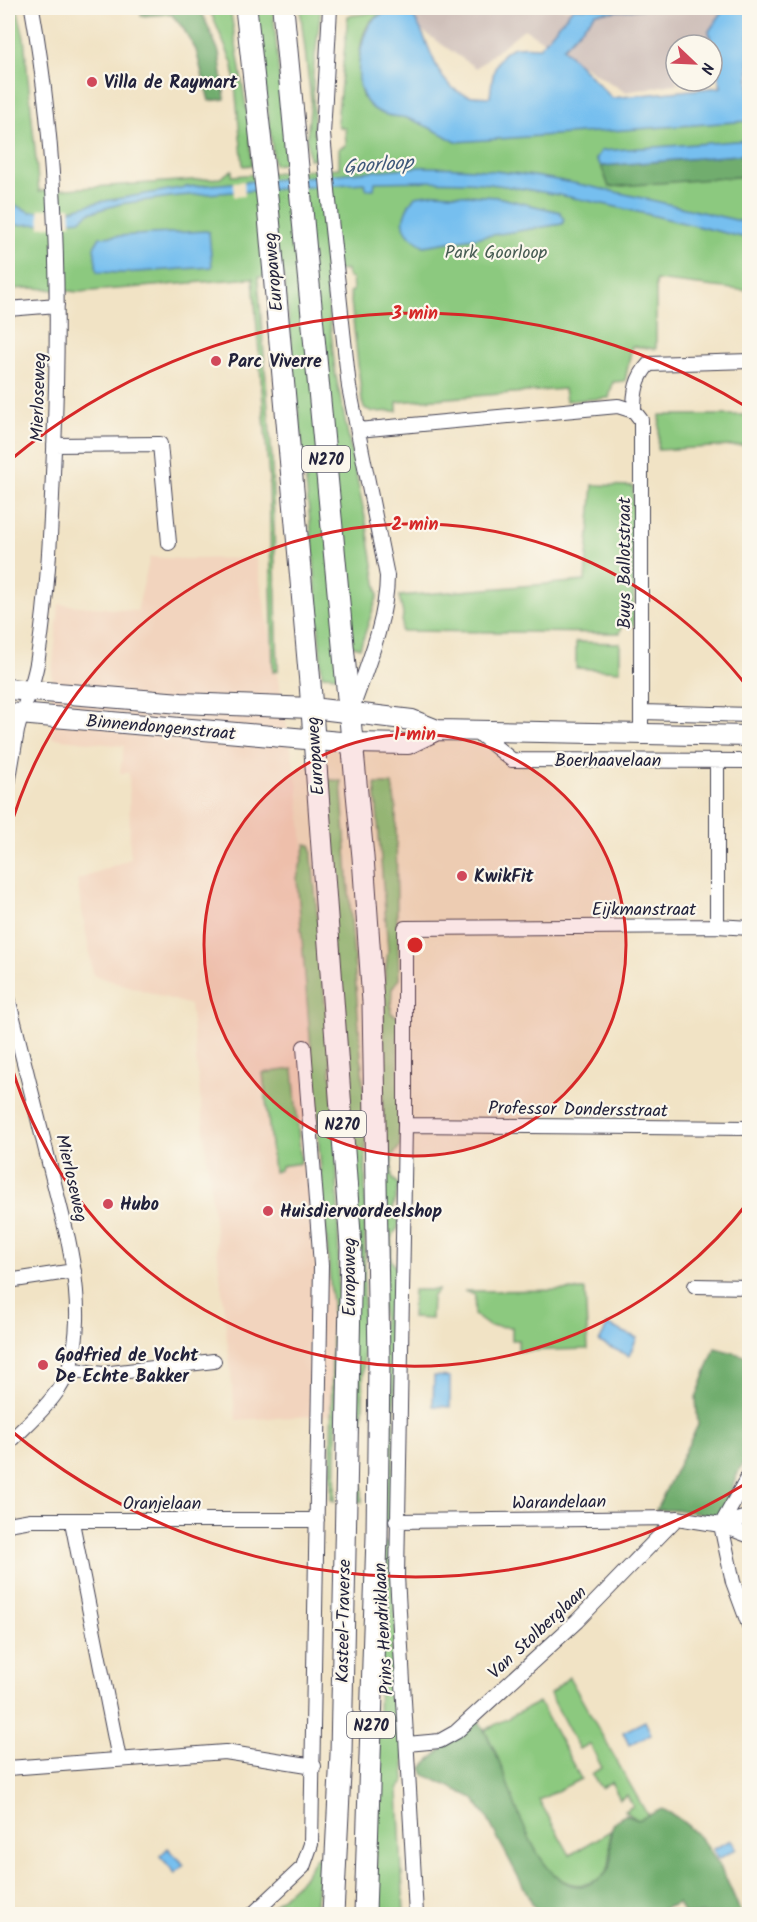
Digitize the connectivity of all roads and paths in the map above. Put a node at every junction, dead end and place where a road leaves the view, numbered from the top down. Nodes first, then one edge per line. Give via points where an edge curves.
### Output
1 (32, 8) edge
2 (246, 8) edge
3 (284, 8) edge
4 (330, 8) edge
5 (57, 305) junction
6 (8, 309) edge
7 (750, 361) edge
8 (634, 411) junction
9 (358, 430) junction
10 (54, 445) junction
11 (169, 543) dead end
12 (8, 689) edge
13 (30, 691) junction
14 (312, 708) junction
15 (642, 712) junction
16 (15, 714) edge
17 (350, 714) junction
18 (750, 715) edge
19 (437, 730) junction
20 (476, 731) junction
21 (642, 735) junction
22 (750, 736) edge
23 (315, 741) junction
24 (352, 743) junction
25 (717, 761) junction
26 (750, 761) edge
27 (8, 784) edge
28 (717, 926) junction
29 (750, 928) edge
30 (8, 998) edge
31 (304, 1047) dead end
32 (405, 1125) junction
33 (750, 1128) edge
34 (74, 1271) junction
35 (8, 1281) edge
36 (695, 1286) dead end
37 (750, 1287) edge
38 (214, 1361) dead end
39 (68, 1369) junction
40 (8, 1444) edge
41 (750, 1473) edge
42 (344, 1507) joint
43 (750, 1515) edge
44 (677, 1518) junction
45 (317, 1521) junction
46 (396, 1521) junction
47 (72, 1522) junction
48 (8, 1524) edge
49 (721, 1525) junction
50 (377, 1536) joint
51 (750, 1536) edge
52 (750, 1628) edge
53 (407, 1744) junction
54 (119, 1759) junction
55 (315, 1766) junction
56 (8, 1768) edge
57 (253, 1914) edge
58 (333, 1914) edge
59 (365, 1914) edge
60 (416, 1914) edge

1 - 5 street, Mierloseweg via 41,59 53,197
2 - 14 main road, Europaweg / N270 via 268,206
3 - 17 main road, Europaweg / N270
4 - 9 street, Europaweg via 323,134 349,387
5 - 6 street
5 - 10 street, Mierloseweg
7 - 8 street via 649,364 640,373 634,390
8 - 9 street via 618,406
8 - 15 street, Buys Ballotstraat via 641,420
9 - 17 street, Europaweg via 387,576 387,595
10 - 11 street via 160,444
10 - 13 street, Mierloseweg via 48,578
12 - 13 main road, Binnendongenstraat
13 - 14 main road, Binnendongenstraat
13 - 16 street, Mierloseweg
14 - 17 main road, Binnendongenstraat
14 - 23 main road, Europaweg / N270
15 - 18 street
15 - 21 street, Buys Ballotstraat
16 - 23 main road, Binnendongenstraat
16 - 27 street, Mierloseweg
17 - 19 main road, Boerhaavelaan via 412,720
17 - 24 main road, Europaweg / N270
19 - 20 main road, Boerhaavelaan
19 - 24 main road, Boerhaavelaan via 408,744
20 - 21 main road, Boerhaavelaan
20 - 25 street, Boerhaavelaan via 512,760
21 - 22 main road, Boerhaavelaan
23 - 24 main road, Binnendongenstraat
23 - 42 main road, Europaweg / N270 via 351,1247
24 - 50 main road, Europaweg / N270 via 373,1002 379,1360
25 - 26 street, Boerhaavelaan
25 - 28 street, Eijkmanstraat
28 - 29 street
28 - 32 street, Eijkmanstraat via 405,928
30 - 34 street, Mierloseweg
31 - 45 street, Europaweg via 321,1265
32 - 33 street, Professor Dondersstraat
32 - 46 street
34 - 35 street
34 - 39 street, Mierloseweg via 77,1307
36 - 37 street
38 - 39 street via 102,1374
39 - 40 street, Mierloseweg via 54,1396
41 - 49 street
42 - 58 main road, Kasteel-Traverse / N270 via 341,1754
43 - 49 street, Warandelaan
44 - 46 street, Warandelaan
44 - 49 street, Warandelaan
44 - 53 street, Van Stolberglaan via 577,1621 456,1732 440,1741
45 - 47 street, Oranjelaan
45 - 55 street, Europaweg
46 - 53 street, Prins Hendriklaan
47 - 48 street, Oranjelaan via 31,1520
47 - 54 street
49 - 51 street, Warandelaan
49 - 52 street via 733,1582
50 - 59 main road, Kasteel-Traverse / N270
53 - 60 street, Prins Hendriklaan
54 - 55 street via 225,1752
54 - 56 street
55 - 57 street, Europaweg via 311,1844 303,1867

